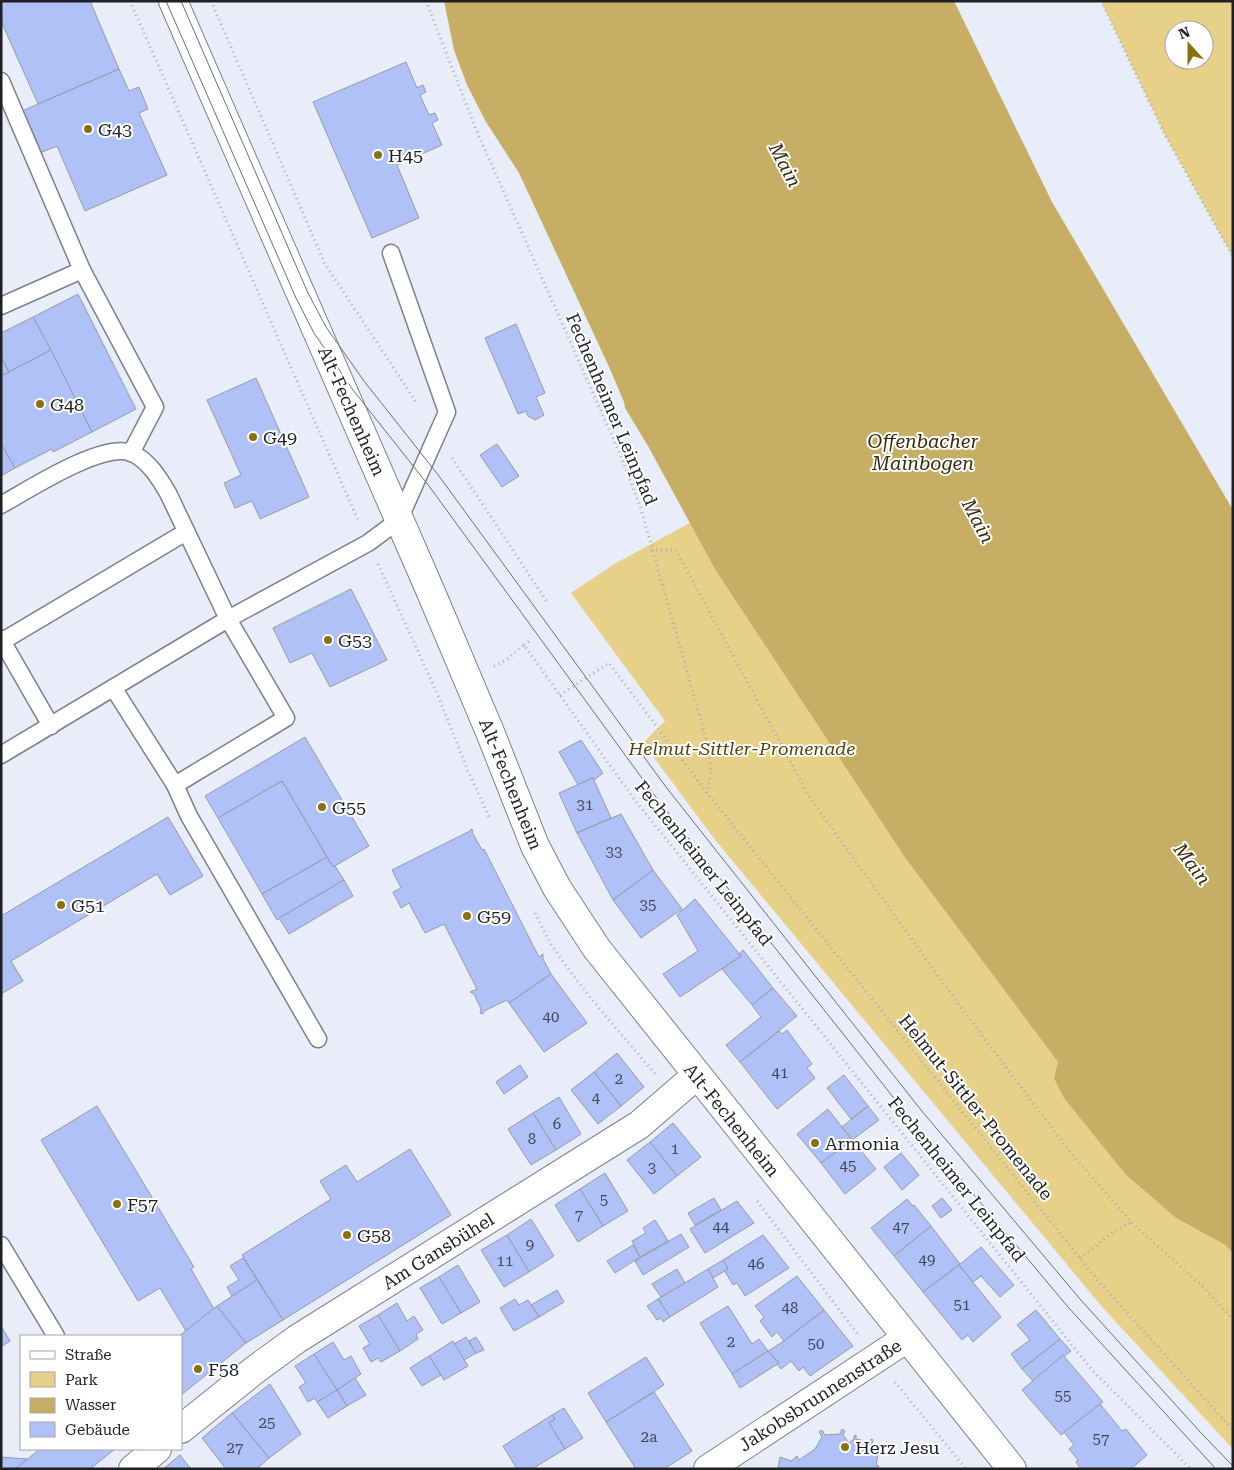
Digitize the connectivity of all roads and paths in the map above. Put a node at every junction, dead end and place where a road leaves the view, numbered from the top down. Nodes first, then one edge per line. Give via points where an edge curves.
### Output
1 (130, 1) edge
2 (173, 1) edge
3 (211, 1) edge
4 (426, 1) edge
5 (1101, 1) edge
6 (1, 81) edge
7 (391, 253) dead end
8 (1233, 257) edge
9 (82, 270) junction
10 (1, 306) edge
11 (437, 435) junction
12 (131, 453) junction
13 (1, 505) edge
14 (399, 520) junction
15 (186, 532) junction
16 (368, 542) junction
17 (651, 550) junction
18 (547, 602) dead end
19 (228, 619) junction
20 (532, 639) dead end
21 (2, 641) edge
22 (524, 644) junction
23 (466, 677) junction
24 (114, 689) junction
25 (560, 695) junction
26 (51, 726) junction
27 (1, 755) edge
28 (175, 785) junction
29 (707, 793) junction
30 (318, 1039) dead end
31 (697, 1075) junction
32 (1131, 1222) junction
33 (1, 1245) edge
34 (1080, 1258) junction
35 (1233, 1319) edge
36 (55, 1335) edge
37 (907, 1338) junction
38 (182, 1428) edge
39 (1233, 1430) edge
40 (156, 1450) edge
41 (132, 1469) edge
42 (708, 1469) edge
43 (1012, 1469) edge
44 (1191, 1469) edge

1 - 16 path
2 - 14 street, Alt-Fechenheim
3 - 11 path via 325,264
4 - 17 path, Fechenheimer Leinpfad via 475,127 620,454 641,509
5 - 8 path via 1165,135
6 - 9 lane
7 - 11 lane via 448,412
9 - 10 lane
9 - 12 lane via 155,407
11 - 14 lane
11 - 18 path
12 - 13 lane via 114,452 93,457
12 - 15 lane via 156,473
14 - 16 lane
14 - 23 street, Alt-Fechenheim
15 - 19 lane
15 - 21 lane
16 - 19 lane
16 - 23 path via 437,693
17 - 29 path, Fechenheimer Leinpfad via 708,746 711,774
17 - 32 path via 676,550 810,798 1064,1144
19 - 24 lane
19 - 28 lane via 286,718
20 - 22 path
21 - 26 lane
22 - 23 path via 506,661
22 - 25 path, Fechenheimer Leinpfad
23 - 31 street, Alt-Fechenheim via 535,846 557,888 597,949
24 - 26 lane
24 - 28 lane
25 - 29 path via 609,663
25 - 44 path, Fechenheimer Leinpfad via 634,799 1092,1370
26 - 27 lane
28 - 30 lane via 189,816
29 - 34 path, Helmut-Sittler-Promenade
31 - 37 street, Alt-Fechenheim
31 - 38 street, Am Gansbühel via 639,1125 297,1339
32 - 34 path
32 - 35 path via 1201,1284
33 - 36 lane
34 - 39 path, Helmut-Sittler-Promenade
37 - 42 street, Jakobsbrunnenstraße
37 - 43 street, Alt-Fechenheim
40 - 41 street

